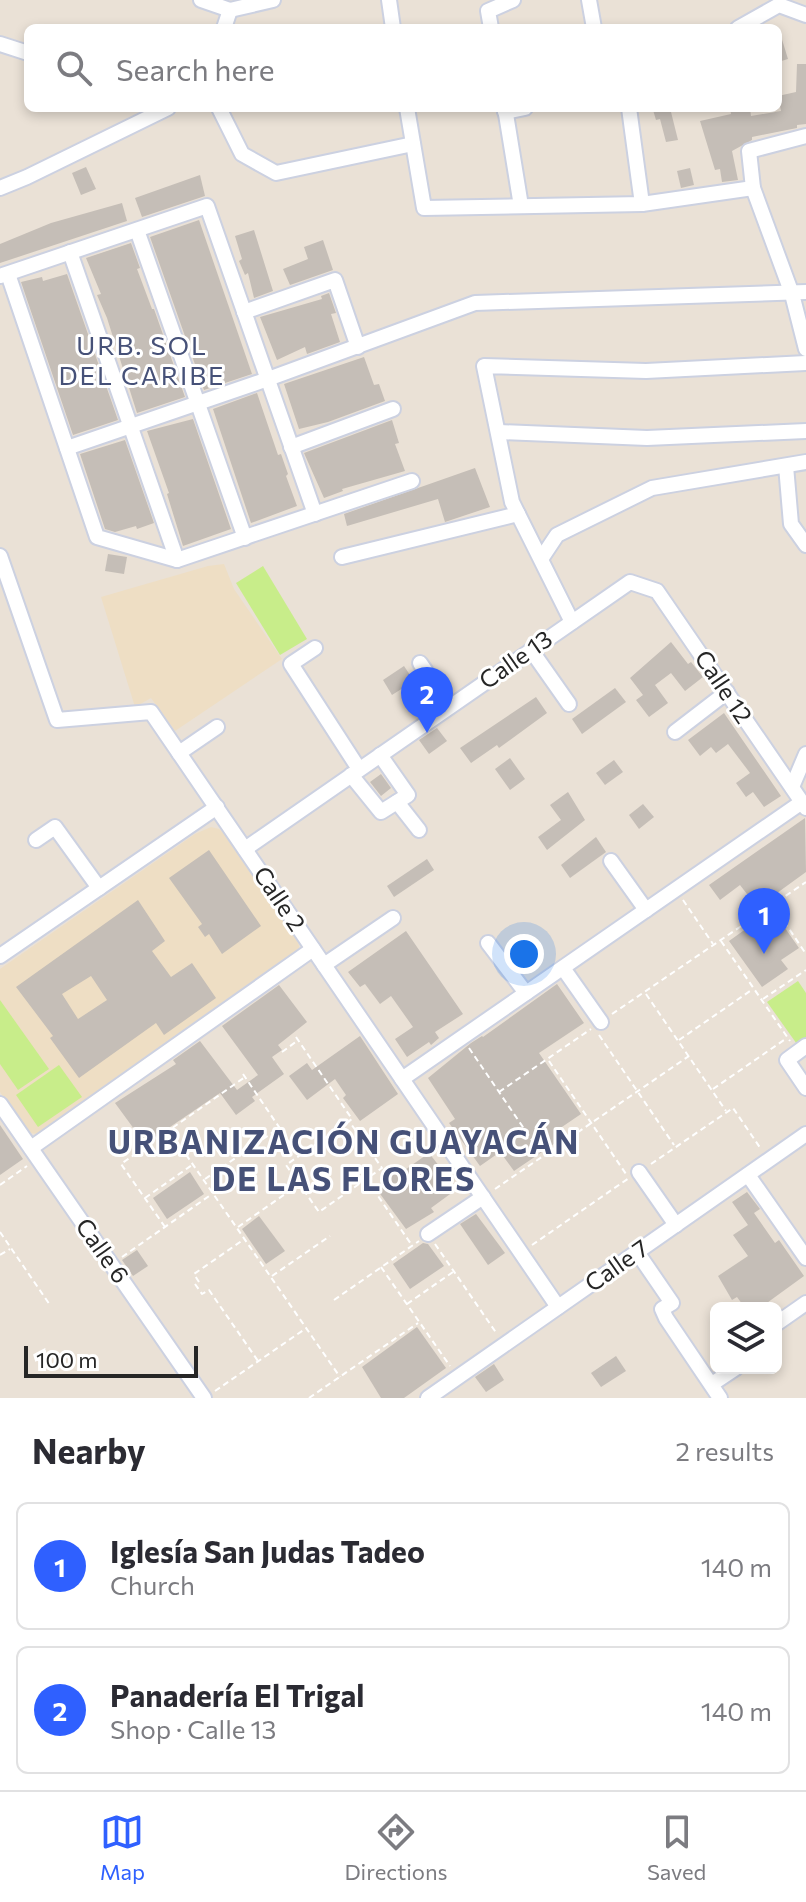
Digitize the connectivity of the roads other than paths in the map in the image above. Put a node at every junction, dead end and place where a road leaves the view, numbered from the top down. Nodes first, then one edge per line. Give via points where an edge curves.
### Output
1 (201, 0) edge
2 (271, 0) edge
3 (389, 0) edge
4 (513, 0) edge
5 (589, 0) edge
6 (230, 10) junction
7 (806, 15) edge
8 (225, 24) edge
9 (392, 24) edge
10 (490, 24) edge
11 (593, 24) edge
12 (745, 24) edge
13 (0, 44) edge
14 (24, 52) edge
15 (160, 112) edge
16 (221, 112) edge
17 (408, 112) edge
18 (505, 112) edge
19 (630, 112) edge
20 (806, 136) edge
21 (413, 144) junction
22 (0, 188) edge
23 (753, 188) junction
24 (642, 204) junction
25 (521, 206) junction
26 (137, 230) junction
27 (70, 252) junction
28 (4, 275) edge
29 (799, 293) edge
30 (244, 312) junction
31 (358, 347) junction
32 (806, 349) edge
33 (806, 363) edge
34 (268, 379) junction
35 (197, 403) junction
36 (393, 409) dead end
37 (130, 425) junction
38 (806, 431) edge
39 (499, 432) junction
40 (291, 447) junction
41 (67, 448) junction
42 (806, 462) edge
43 (786, 466) junction
44 (412, 481) dead end
45 (315, 514) junction
46 (518, 514) junction
47 (245, 538) junction
48 (806, 545) edge
49 (0, 556) edge
50 (342, 557) dead end
51 (541, 559) junction
52 (177, 560) junction
53 (630, 582) joint
54 (572, 622) junction
55 (315, 648) dead end
56 (531, 650) junction
57 (420, 663) dead end
58 (727, 692) junction
59 (569, 704) dead end
60 (450, 706) junction
61 (217, 727) dead end
62 (675, 732) dead end
63 (179, 753) junction
64 (806, 754) edge
65 (380, 755) junction
66 (355, 772) junction
67 (792, 787) junction
68 (397, 802) junction
69 (804, 805) edge
70 (217, 807) junction
71 (419, 830) dead end
72 (36, 840) dead end
73 (245, 849) junction
74 (611, 861) dead end
75 (99, 888) junction
76 (646, 910) junction
77 (393, 918) dead end
78 (488, 943) dead end
79 (313, 949) junction
80 (0, 956) edge
81 (324, 965) junction
82 (563, 968) junction
83 (526, 993) junction
84 (601, 1022) road end
85 (802, 1049) edge
86 (402, 1079) junction
87 (806, 1088) edge
88 (1, 1108) edge
89 (806, 1134) edge
90 (34, 1154) junction
91 (639, 1172) road end
92 (748, 1175) junction
93 (483, 1197) junction
94 (676, 1225) junction
95 (428, 1234) road end
96 (637, 1252) junction
97 (806, 1258) edge
98 (806, 1303) edge
99 (558, 1307) junction
100 (782, 1320) edge
101 (727, 1374) edge
102 (712, 1384) junction
103 (205, 1398) edge
104 (428, 1398) edge
105 (720, 1398) edge

1 - 6 street
2 - 6 street
3 - 9 street
4 - 10 street via 488,11
5 - 11 street
6 - 8 street
7 - 12 street via 779,5
13 - 14 street
15 - 22 street
16 - 21 street via 242,154 276,173
17 - 21 street
18 - 25 street
19 - 24 street
20 - 23 street via 749,151
21 - 25 street via 424,208
23 - 24 street
23 - 29 street
24 - 25 street
26 - 27 street
26 - 30 street via 207,206
26 - 35 street
27 - 28 street
27 - 37 street
28 - 41 street
29 - 31 street via 475,303
29 - 32 street
30 - 31 street via 335,280
30 - 34 street
31 - 34 street
33 - 39 street via 646,371 484,366
34 - 35 street
34 - 40 street
35 - 37 street
35 - 47 street
36 - 40 street
37 - 41 street
37 - 52 street
38 - 39 street via 647,438
39 - 46 street
40 - 45 street
41 - 52 street via 97,537
42 - 43 street
43 - 48 street via 791,524
43 - 51 street via 652,488 557,535
44 - 45 street
45 - 47 street
46 - 50 street
46 - 51 street
47 - 52 street
49 - 63 street, Calle 2 via 57,720 151,712
51 - 54 street
53 - 54 street, Calle 13
53 - 58 street, Calle 12 via 657,591
54 - 56 street, Calle 13
55 - 66 street via 291,664
56 - 59 street
56 - 60 street, Calle 13
57 - 60 street
58 - 62 street
58 - 67 street, Calle 12
60 - 65 street, Calle 13
61 - 63 street
63 - 70 street, Calle 2
64 - 67 street
65 - 66 street, Calle 13
65 - 68 street via 408,795
66 - 68 street via 381,812
66 - 73 street, Calle 13
67 - 69 street, Calle 12
68 - 71 street
69 - 76 street
70 - 73 street, Calle 2
70 - 75 street
72 - 75 street via 55,827
73 - 79 street, Calle 2
74 - 76 street
75 - 80 street
76 - 82 street
77 - 81 street
78 - 83 street
79 - 81 street, Calle 2
79 - 90 street
81 - 86 street, Calle 2
82 - 83 street
82 - 84 street
83 - 86 street
85 - 87 street via 787,1060
86 - 93 street, Calle 2
88 - 90 street, Calle 6
89 - 92 street, Calle 7
90 - 103 street, Calle 6
91 - 94 street
92 - 94 street, Calle 7
92 - 97 street
93 - 95 street
93 - 99 street, Calle 2
94 - 96 street, Calle 7
96 - 99 street, Calle 7
96 - 102 street via 672,1303 662,1309 666,1318
98 - 100 street
99 - 104 street, Calle 7
101 - 102 street
102 - 105 street

